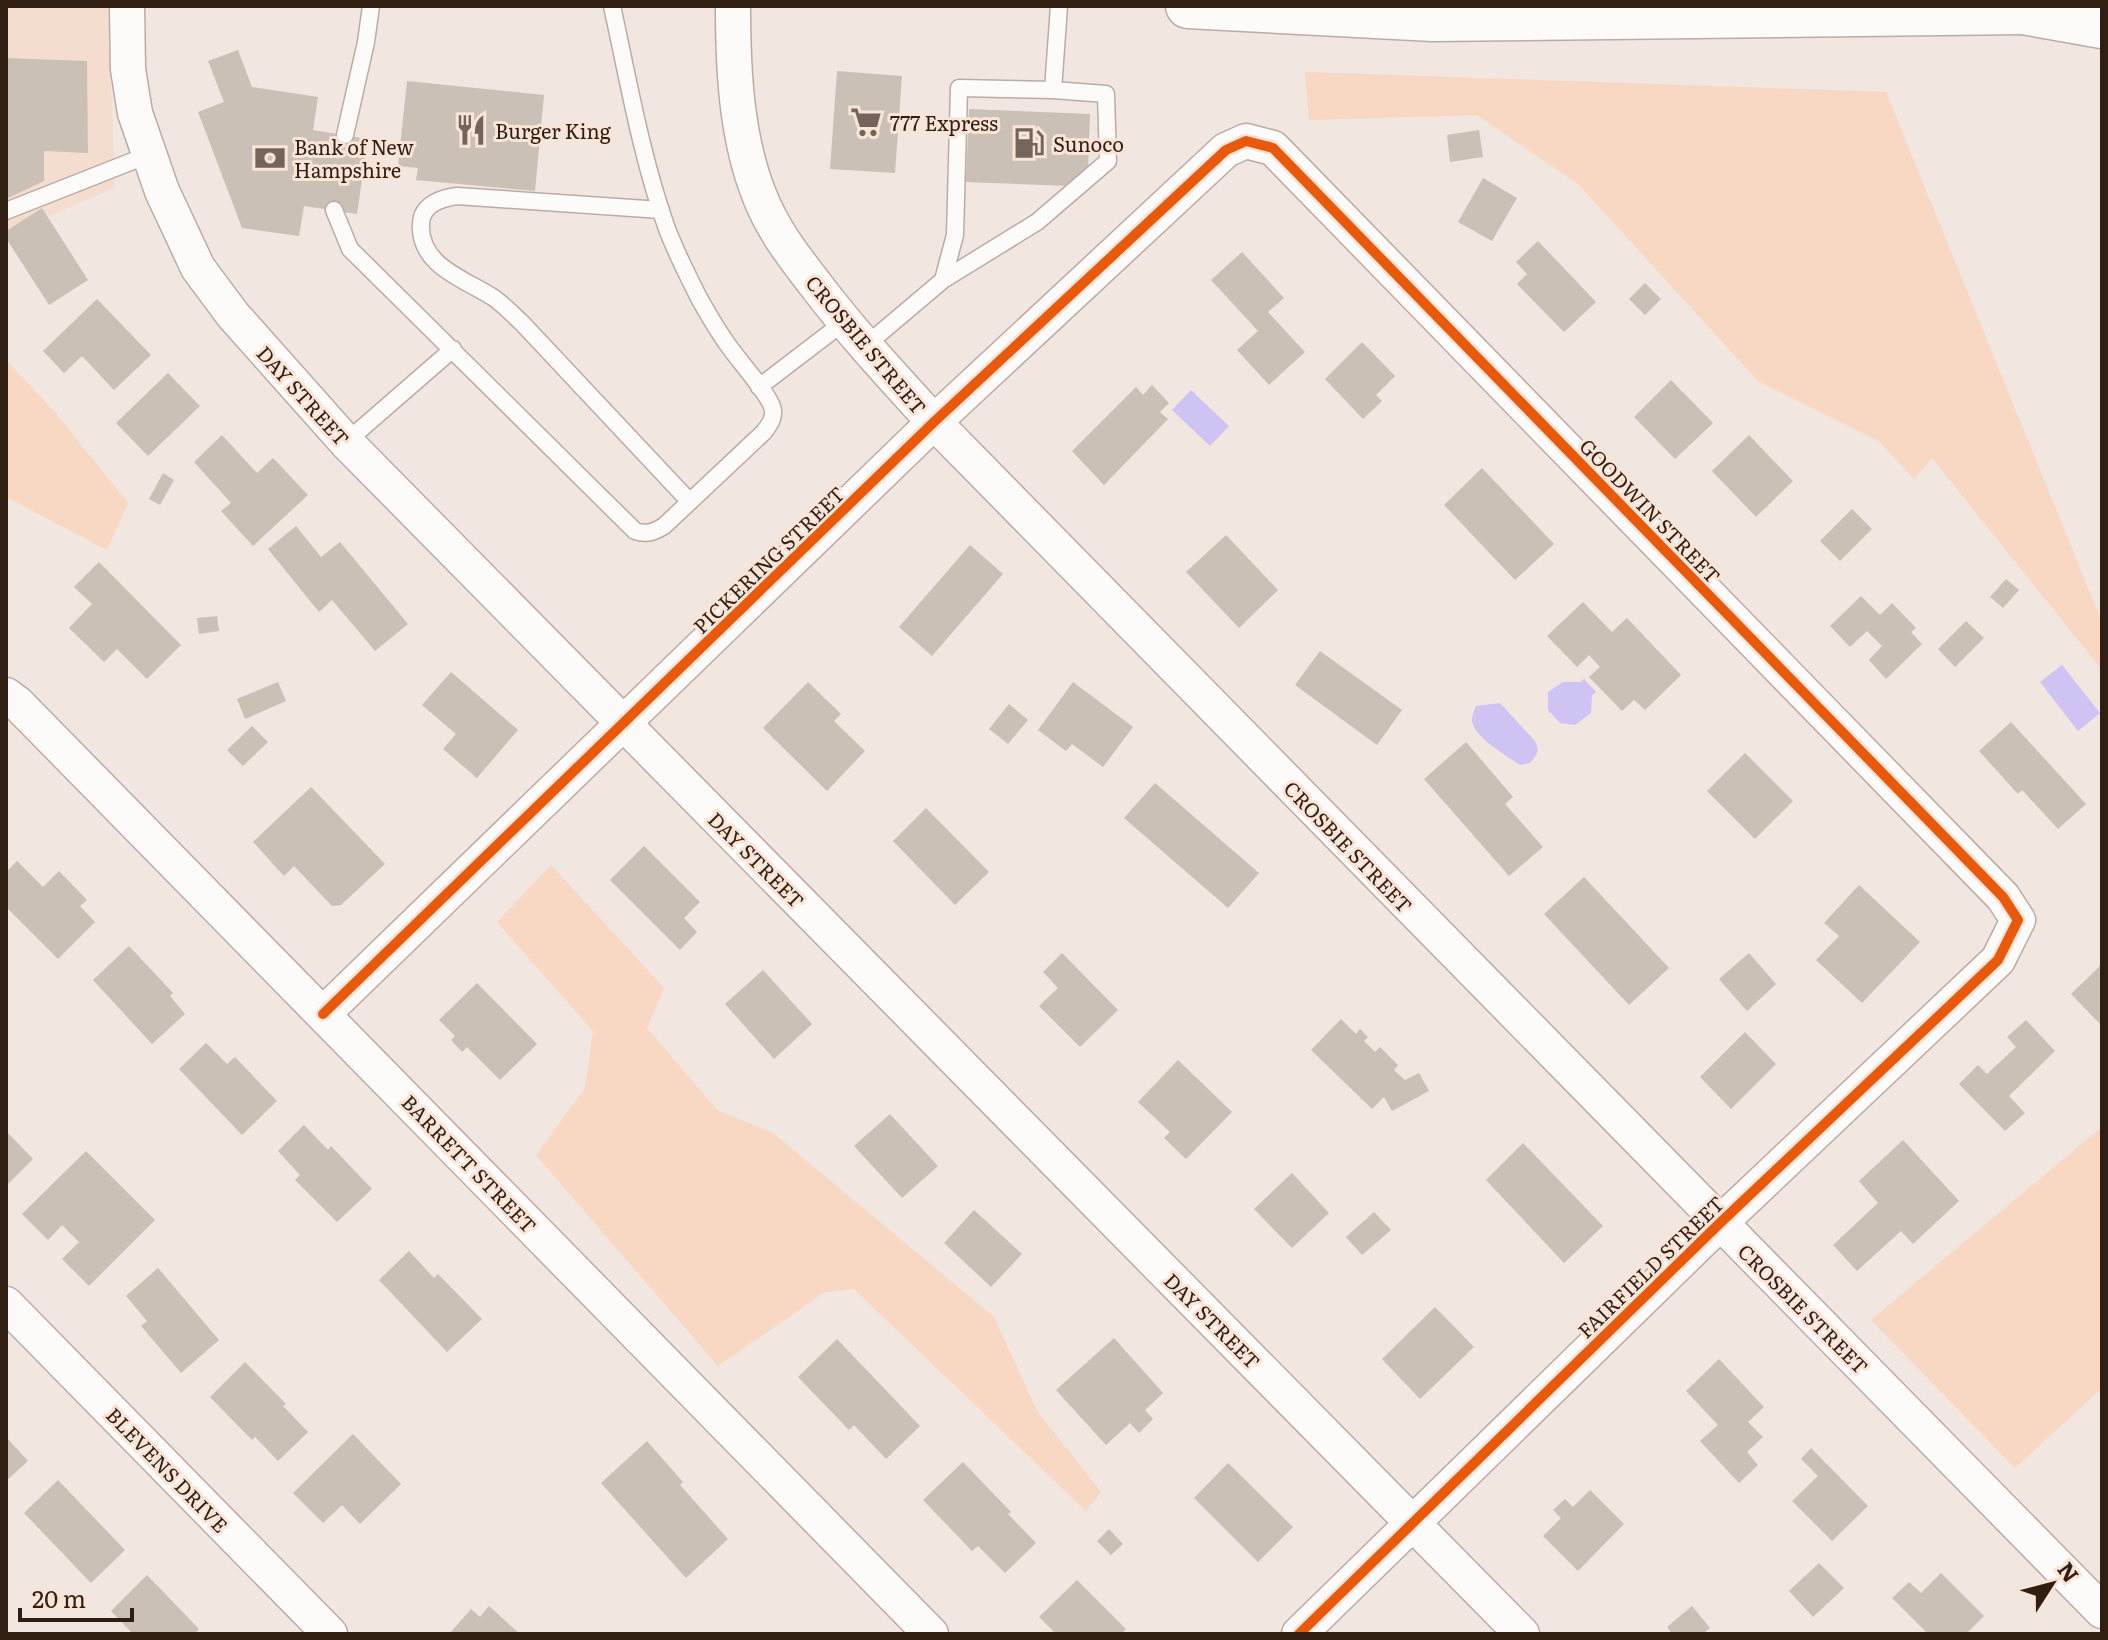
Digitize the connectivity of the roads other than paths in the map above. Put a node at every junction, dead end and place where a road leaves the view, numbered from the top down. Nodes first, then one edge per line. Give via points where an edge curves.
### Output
1 (127, 6) edge
2 (371, 6) edge
3 (612, 6) edge
4 (733, 6) edge
5 (1059, 6) edge
6 (1188, 6) edge
7 (2102, 7) edge
8 (2023, 12) junction
9 (2102, 26) edge
10 (1053, 90) junction
11 (345, 135) dead end
12 (1246, 141) joint
13 (148, 155) junction
14 (334, 210) dead end
15 (661, 210) junction
16 (6, 211) edge
17 (943, 280) junction
18 (854, 334) junction
19 (453, 349) junction
20 (759, 387) junction
21 (934, 422) junction
22 (346, 442) junction
23 (690, 502) junction
24 (6, 695) edge
25 (624, 724) junction
26 (2018, 920) joint
27 (323, 1014) junction
28 (1720, 1223) junction
29 (6, 1304) edge
30 (1413, 1522) junction
31 (2102, 1611) edge
32 (330, 1634) edge
33 (931, 1634) edge
34 (1299, 1634) edge
35 (1522, 1634) edge

1 - 13 street, DAY STREET via 128,69
2 - 11 lane
3 - 15 lane
4 - 18 street, CROSBIE STREET via 739,115 760,199 783,242
5 - 10 lane
6 - 8 main road via 1433,19
7 - 8 main road
8 - 9 main road
10 - 17 lane via 959,88 955,235
10 - 17 lane via 1106,94 1108,161 1037,222
12 - 21 street, PICKERING STREET via 1226,150
12 - 26 street, GOODWIN STREET via 1273,148 2003,897
13 - 16 lane
13 - 22 street, DAY STREET via 198,268
14 - 19 lane via 350,249
15 - 20 lane via 704,308
15 - 23 lane via 442,198 422,216 422,244 445,270 495,299 522,323
17 - 18 lane
18 - 20 lane
18 - 21 street, CROSBIE STREET
19 - 22 lane
19 - 23 lane via 635,531 656,532
20 - 23 lane via 773,408 772,419
21 - 25 street, PICKERING STREET
21 - 28 street, CROSBIE STREET
22 - 25 street, DAY STREET
24 - 27 street, BARRETT STREET
25 - 27 street, PICKERING STREET
25 - 30 street, DAY STREET
26 - 28 street, FAIRFIELD STREET via 1998,960
27 - 33 street, BARRETT STREET
28 - 30 street, FAIRFIELD STREET
28 - 31 street, CROSBIE STREET
29 - 32 street, BLEVENS DRIVE
30 - 34 street, FAIRFIELD STREET
30 - 35 street, DAY STREET

